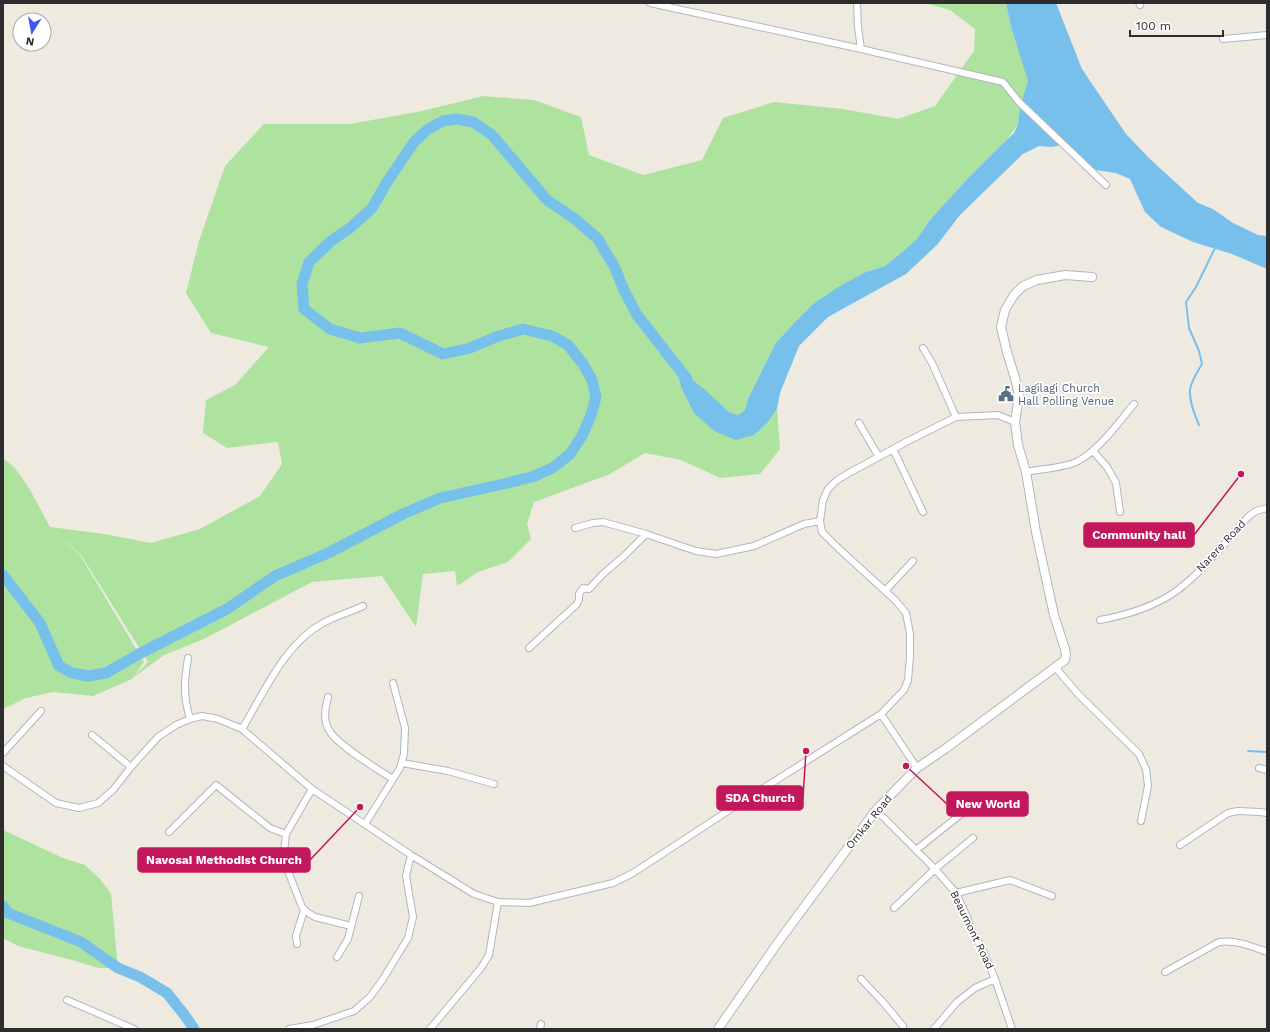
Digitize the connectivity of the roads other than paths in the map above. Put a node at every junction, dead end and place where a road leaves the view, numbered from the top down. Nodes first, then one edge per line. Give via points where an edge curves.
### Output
1 (650, 3) edge
2 (857, 3) edge
3 (1267, 35) edge
4 (1224, 39) dead end
5 (861, 49) junction
6 (1106, 185) dead end
7 (1092, 278) dead end
8 (923, 348) dead end
9 (1134, 404) dead end
10 (956, 417) junction
11 (859, 422) dead end
12 (1015, 422) junction
13 (893, 449) junction
14 (1093, 451) junction
15 (879, 457) junction
16 (1026, 472) junction
17 (1267, 508) edge
18 (923, 512) dead end
19 (1120, 512) dead end
20 (820, 521) junction
21 (575, 528) dead end
22 (646, 534) junction
23 (913, 561) dead end
24 (885, 591) junction
25 (363, 606) dead end
26 (1100, 620) dead end
27 (529, 648) dead end
28 (188, 658) dead end
29 (1055, 667) junction
30 (393, 683) dead end
31 (328, 698) dead end
32 (41, 711) dead end
33 (881, 714) junction
34 (190, 719) junction
35 (242, 730) junction
36 (92, 735) dead end
37 (3, 753) edge
38 (402, 763) junction
39 (3, 766) edge
40 (131, 767) junction
41 (917, 768) junction
42 (1259, 768) dead end
43 (1267, 770) edge
44 (392, 779) junction
45 (494, 784) dead end
46 (312, 789) junction
47 (970, 807) dead end
48 (876, 810) junction
49 (1267, 813) edge
50 (1141, 821) dead end
51 (365, 824) junction
52 (170, 832) dead end
53 (286, 834) junction
54 (973, 838) dead end
55 (1180, 845) dead end
56 (916, 850) junction
57 (411, 855) junction
58 (935, 869) junction
59 (956, 893) junction
60 (359, 896) dead end
61 (1052, 896) dead end
62 (498, 902) junction
63 (894, 908) dead end
64 (304, 910) junction
65 (351, 926) junction
66 (297, 944) dead end
67 (1267, 952) edge
68 (337, 957) dead end
69 (1165, 972) dead end
70 (995, 979) junction
71 (861, 980) dead end
72 (67, 1000) dead end
73 (723, 1027) edge
74 (134, 1029) edge
75 (289, 1029) edge
76 (430, 1029) edge
77 (903, 1029) edge
78 (934, 1029) edge
79 (1012, 1029) edge

1 - 5 street
2 - 5 street
3 - 4 street
5 - 6 street via 1003,82 1019,102
7 - 12 street via 1065,275 1037,280 1023,286 1004,310 1001,327 1019,396
8 - 10 street via 932,362
9 - 14 street
10 - 12 street via 998,415
10 - 13 street
11 - 15 street
12 - 16 street via 1018,445
13 - 15 street
13 - 18 street
14 - 16 street via 1077,462
14 - 19 street via 1107,467 1116,483
15 - 20 street via 836,481 828,489 823,500
16 - 29 street, Omkar Road via 1054,615 1066,655 1065,660
17 - 26 street, Narere Road via 1249,516 1179,589 1140,609
20 - 22 street via 804,524 754,546 716,554 696,551
20 - 24 street via 822,532
21 - 22 street via 603,522
22 - 27 street via 589,589 583,588 577,604
23 - 24 street
24 - 33 street via 906,613 910,634 910,657 908,680 904,690
25 - 35 street via 324,623 294,646 279,666
28 - 34 street via 184,696
29 - 41 street, Omkar Road
29 - 50 street via 1078,694 1139,754 1146,769 1148,786
30 - 38 street via 405,728
31 - 44 street via 325,718 329,731 340,742
32 - 37 street
33 - 41 street
33 - 62 street via 633,873 613,883 530,903
34 - 35 street via 202,716 218,719
34 - 40 street via 158,737
35 - 46 street
36 - 40 street
38 - 44 street
38 - 45 street via 448,771
39 - 40 street via 56,803 79,808 98,803 113,790
41 - 48 street, Omkar Road
42 - 43 street
44 - 51 street
46 - 51 street
46 - 53 street
47 - 56 street
48 - 56 street, Beaumont Road
48 - 73 street, Omkar Road via 779,941
49 - 55 street via 1228,813
51 - 57 street
52 - 53 street via 216,785 270,828
53 - 64 street via 284,852 288,871
54 - 58 street
56 - 58 street, Beaumont Road
57 - 62 street via 474,894
57 - 75 street via 406,876 413,917 408,938 383,979 370,997 354,1011 313,1025
58 - 59 street, Beaumont Road
58 - 63 street
59 - 61 street via 1010,880
59 - 70 street, Beaumont Road
60 - 65 street
62 - 76 street via 489,955
64 - 65 street via 315,917
64 - 66 street via 296,936
65 - 68 street via 348,939
67 - 69 street via 1229,940 1219,942
70 - 78 street via 975,988 957,1002
70 - 79 street, Beaumont Road
71 - 77 street via 882,1001
72 - 74 street

